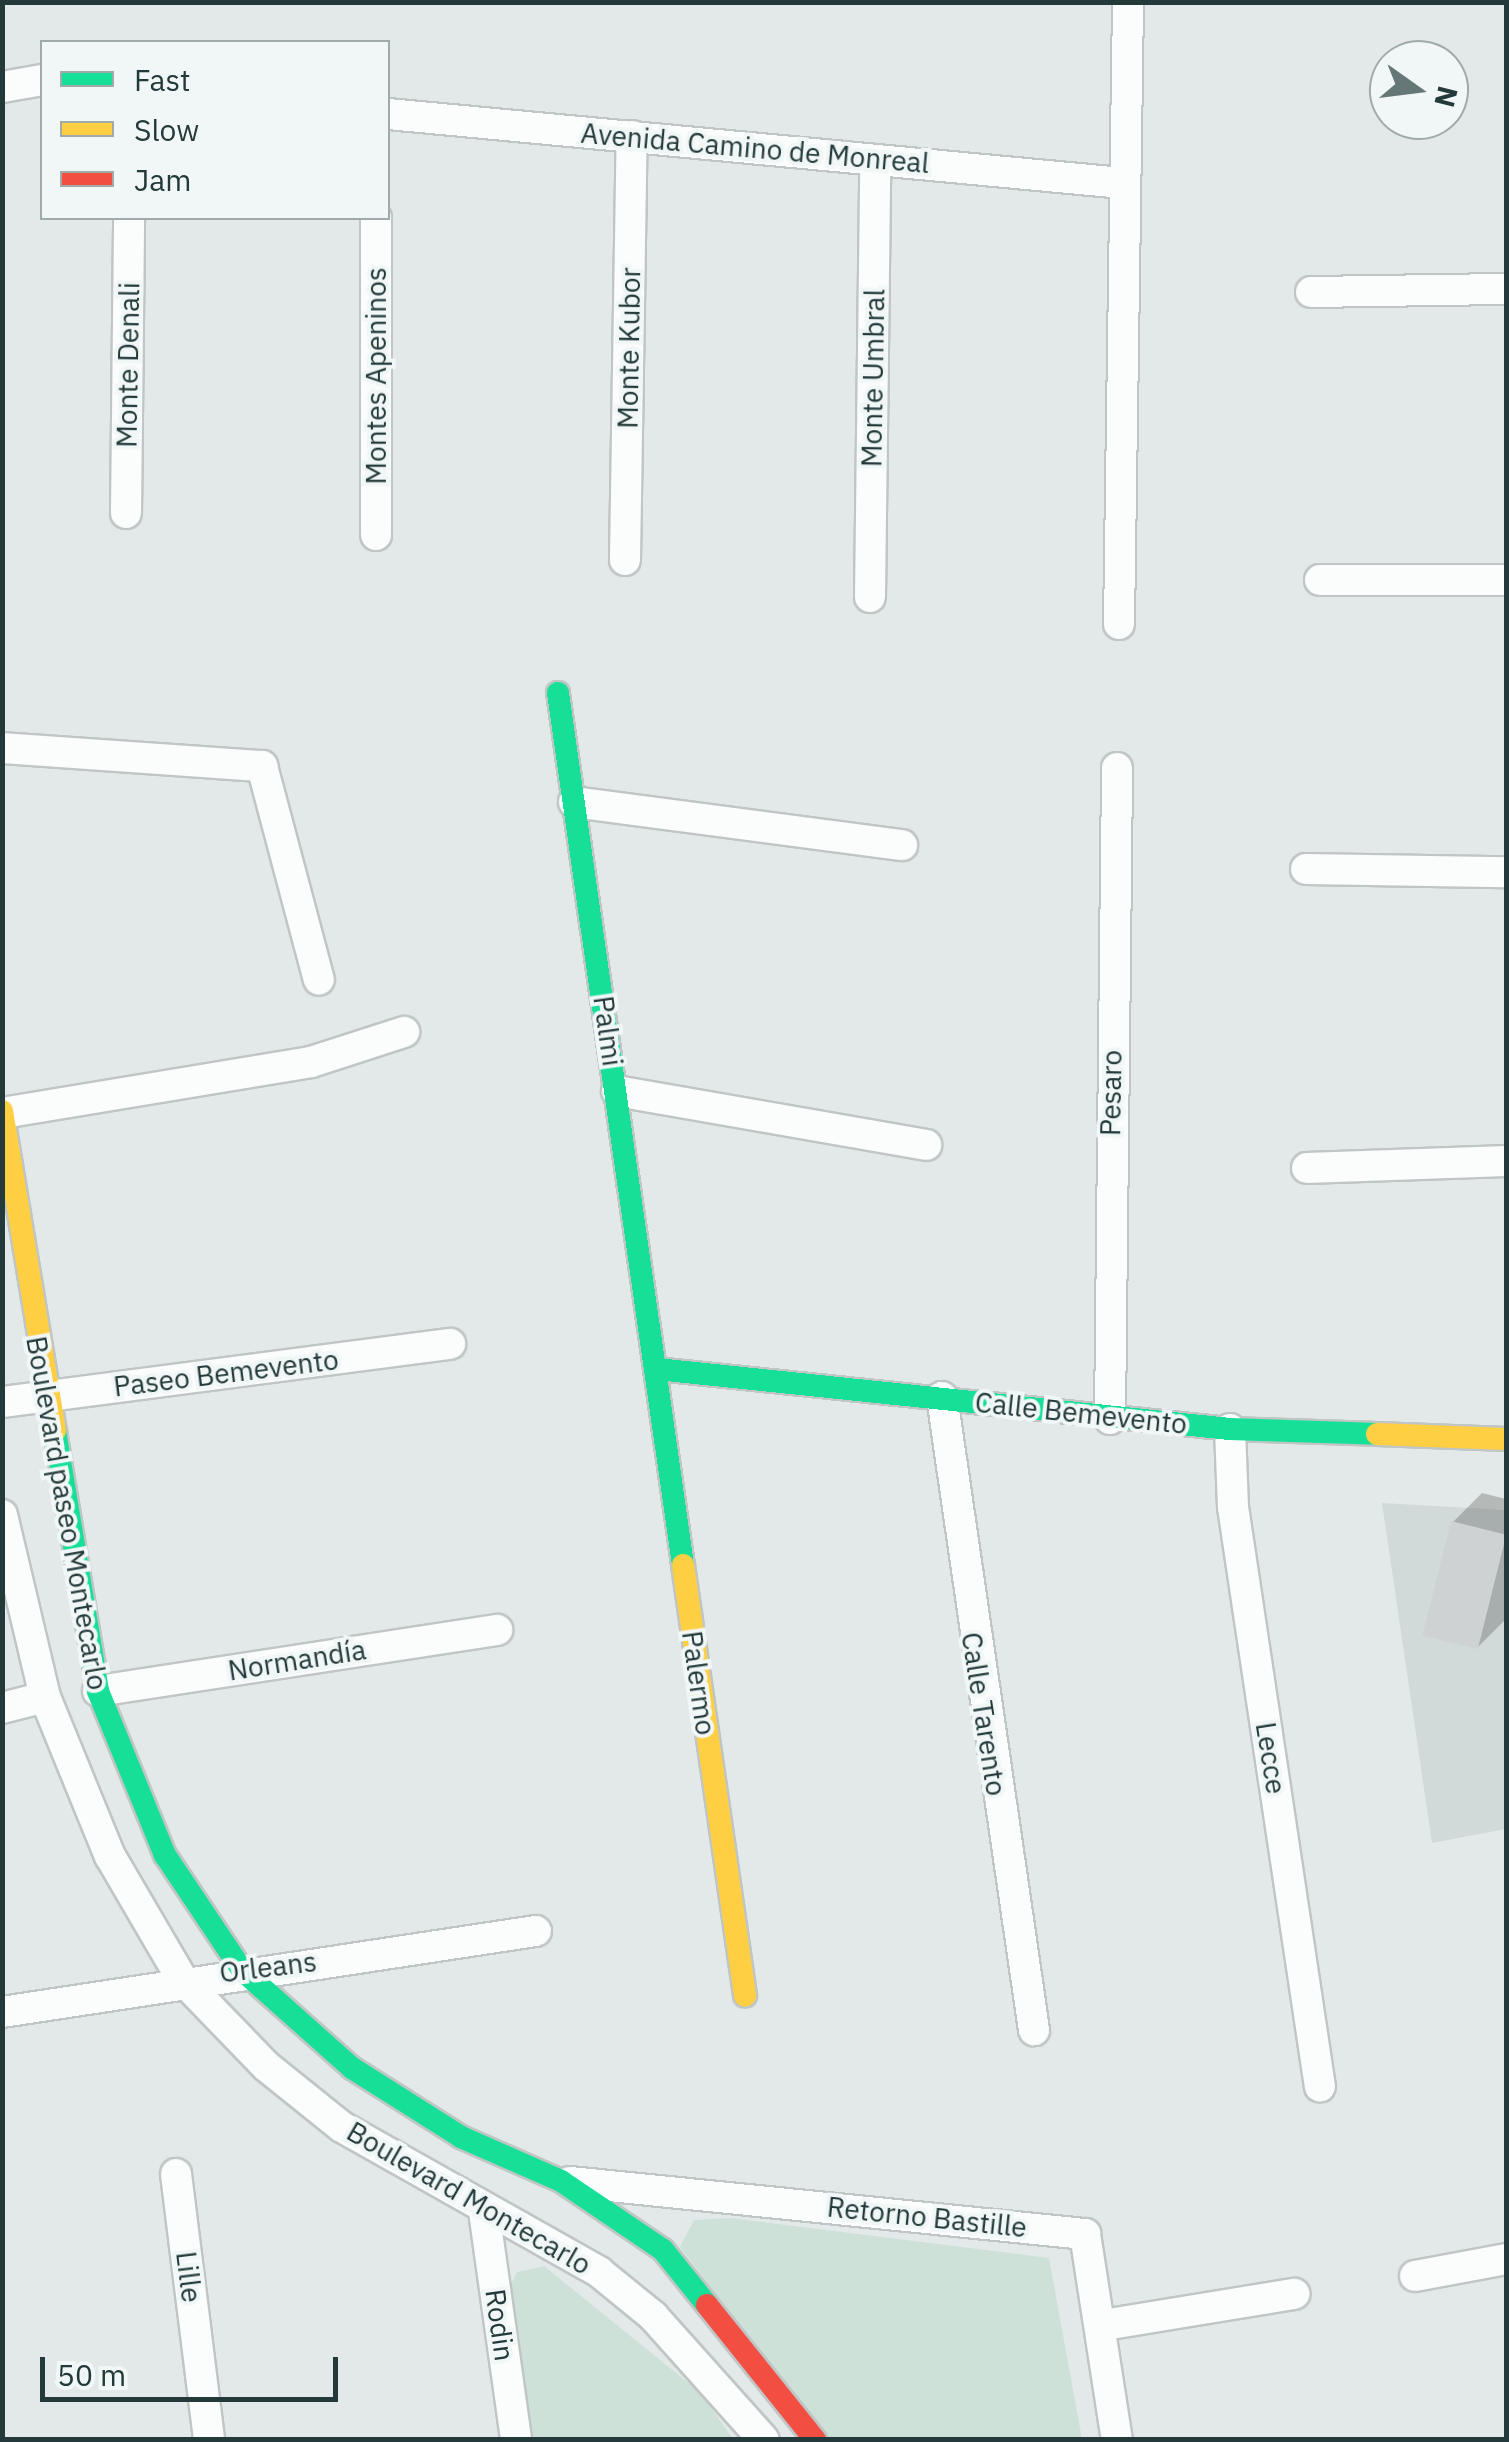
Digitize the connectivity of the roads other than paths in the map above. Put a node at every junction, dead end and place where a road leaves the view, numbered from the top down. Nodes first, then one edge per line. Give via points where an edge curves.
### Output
1 (1128, 2) edge
2 (40, 80) edge
3 (2, 87) edge
4 (390, 114) edge
5 (632, 136) junction
6 (875, 160) junction
7 (1122, 183) junction
8 (129, 220) edge
9 (376, 220) edge
10 (1506, 289) edge
11 (1311, 292) dead end
12 (126, 512) dead end
13 (376, 535) dead end
14 (626, 560) dead end
15 (1320, 580) dead end
16 (1506, 580) edge
17 (870, 597) dead end
18 (1119, 624) dead end
19 (558, 693) dead end
20 (2, 748) edge
21 (1117, 768) dead end
22 (574, 802) junction
23 (902, 845) dead end
24 (1306, 869) dead end
25 (1506, 872) edge
26 (319, 980) dead end
27 (404, 1032) dead end
28 (617, 1092) junction
29 (3, 1112) edge
30 (926, 1145) dead end
31 (1506, 1161) edge
32 (1307, 1168) dead end
33 (450, 1344) dead end
34 (657, 1369) junction
35 (43, 1396) junction
36 (942, 1398) junction
37 (2, 1402) edge
38 (1110, 1419) junction
39 (1230, 1429) junction
40 (1506, 1438) edge
41 (2, 1515) edge
42 (497, 1630) dead end
43 (98, 1691) junction
44 (45, 1697) junction
45 (2, 1708) edge
46 (536, 1931) dead end
47 (242, 1970) junction
48 (182, 1979) junction
49 (745, 1996) dead end
50 (2, 2012) edge
51 (1034, 2030) dead end
52 (1320, 2087) dead end
53 (176, 2174) dead end
54 (561, 2181) junction
55 (484, 2211) junction
56 (1506, 2259) edge
57 (1415, 2276) dead end
58 (1294, 2294) dead end
59 (1104, 2325) junction
60 (209, 2440) edge
61 (516, 2440) edge
62 (764, 2440) edge
63 (815, 2440) edge
64 (1117, 2440) edge

1 - 7 street
2 - 3 street
4 - 5 street, Avenida Camino de Monreal
5 - 6 street, Avenida Camino de Monreal
5 - 14 street, Monte Kubor
6 - 7 street, Avenida Camino de Monreal
6 - 17 street, Monte Umbral
7 - 18 street
8 - 12 street, Monte Denali
9 - 13 street, Montes Apeninos
10 - 11 street
15 - 16 street
19 - 22 street, Palmi
20 - 26 street via 262,766
21 - 38 street, Pesaro
22 - 23 street
22 - 28 street, Palmi
24 - 25 street
27 - 29 street via 311,1062
28 - 30 street
28 - 34 street, Palmi
29 - 35 street, Boulevard paseo Montecarlo
31 - 32 street
33 - 35 street, Paseo Bemevento
34 - 36 street, Calle Bemevento
34 - 49 street, Palermo
35 - 37 street, Paseo Bemevento
35 - 43 street, Boulevard paseo Montecarlo
36 - 38 street, Calle Bemevento
36 - 51 street, Calle Tarento
38 - 39 street, Calle Bemevento
39 - 40 street, Calle Bemevento
39 - 52 street, Lecce via 1233,1508
41 - 44 street, Boulevard Montecarlo
42 - 43 street, Normandía
43 - 47 street, Boulevard paseo Montecarlo via 165,1855
44 - 45 street
44 - 48 street, Boulevard Montecarlo via 110,1856
46 - 47 street, Orleans
47 - 48 street, Orleans
47 - 54 street, Boulevard paseo Montecarlo via 352,2068 461,2137
48 - 50 street, Orleans
48 - 55 street, Boulevard Montecarlo via 266,2066 342,2127
53 - 60 street, Lille
54 - 59 street, Retorno Bastille via 1079,2232 1090,2240
54 - 63 street, Boulevard paseo Montecarlo via 662,2250
55 - 61 street, Rodin
55 - 62 street, Boulevard Montecarlo via 554,2242 653,2316
56 - 57 street
58 - 59 street
59 - 64 street, Retorno Bastille

